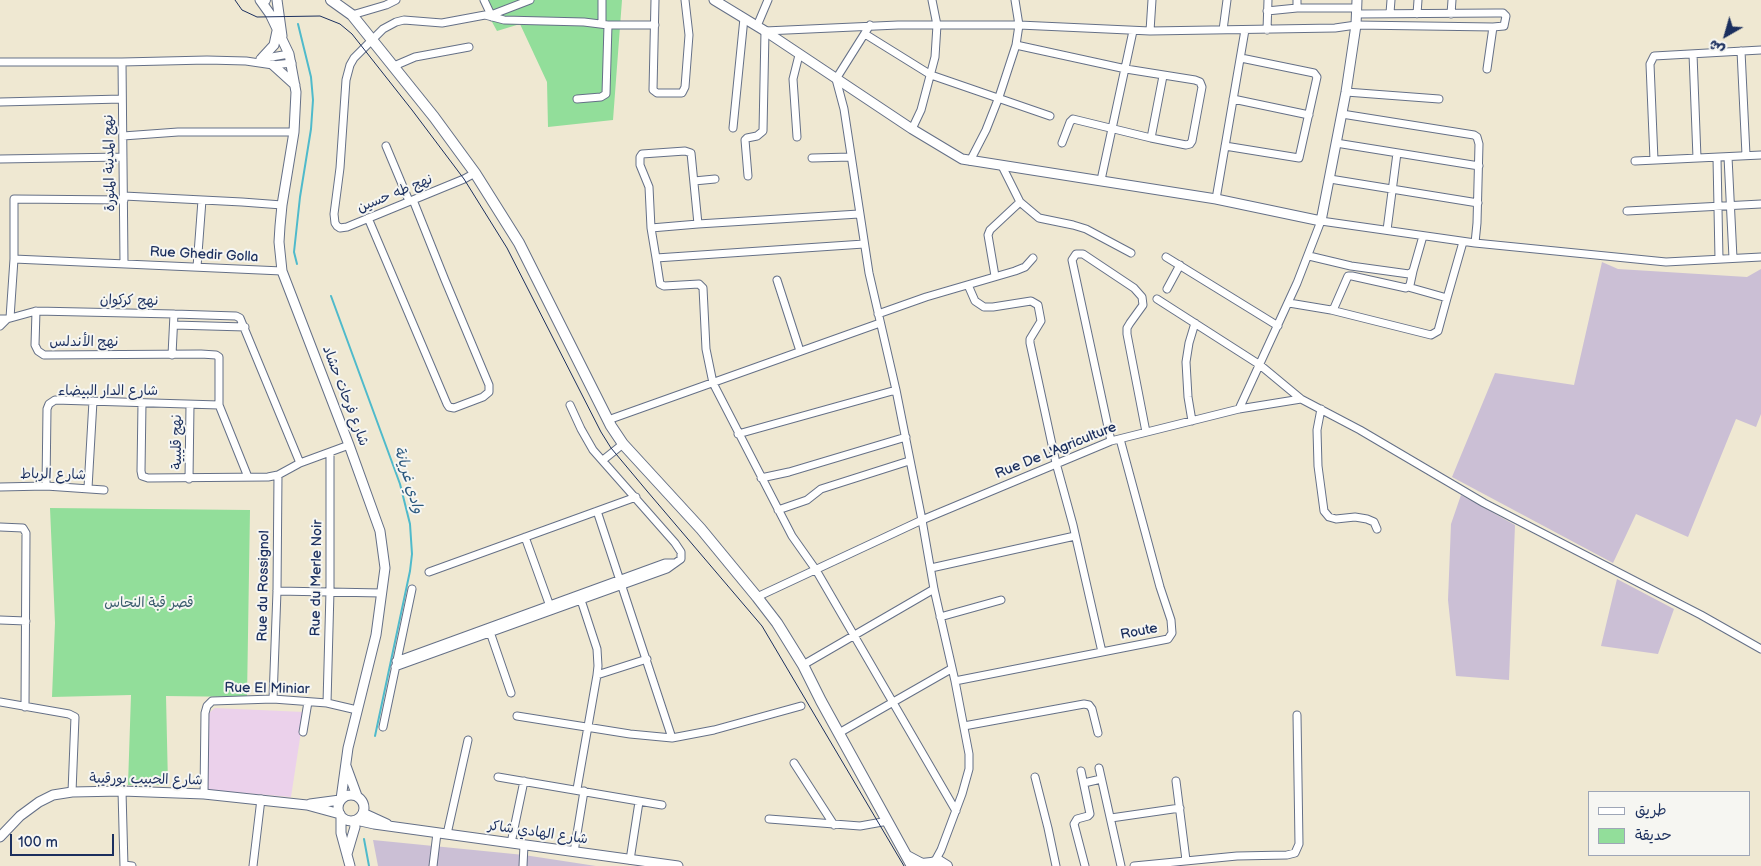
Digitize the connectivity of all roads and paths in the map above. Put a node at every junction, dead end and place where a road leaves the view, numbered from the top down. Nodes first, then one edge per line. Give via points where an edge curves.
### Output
1 (263, 0) edge
2 (278, 0) edge
3 (331, 0) edge
4 (396, 0) edge
5 (484, 0) edge
6 (530, 0) edge
7 (602, 0) edge
8 (655, 0) edge
9 (685, 0) edge
10 (714, 0) edge
11 (768, 0) edge
12 (932, 0) edge
13 (1015, 0) edge
14 (1152, 0) edge
15 (1227, 0) edge
16 (1268, 0) edge
17 (1297, 0) edge
18 (1390, 0) edge
19 (1418, 0) edge
20 (1452, 0) edge
21 (1356, 7) edge
22 (1297, 8) junction
23 (1267, 10) junction
24 (1390, 14) junction
25 (1417, 14) junction
26 (1451, 14) junction
27 (352, 15) junction
28 (492, 16) junction
29 (744, 18) junction
30 (605, 24) junction
31 (654, 25) junction
32 (870, 25) junction
33 (937, 25) junction
34 (1019, 25) junction
35 (1356, 25) junction
36 (1493, 27) junction
37 (761, 29) junction
38 (1224, 30) junction
39 (1245, 30) junction
40 (1267, 30) junction
41 (1133, 31) junction
42 (1150, 31) junction
43 (280, 34) junction
44 (865, 34) junction
45 (373, 40) junction
46 (1016, 45) junction
47 (469, 47) dead end
48 (1761, 50) edge
49 (1741, 51) junction
50 (1693, 54) junction
51 (798, 55) junction
52 (262, 58) junction
53 (1241, 58) junction
54 (291, 59) junction
55 (246, 61) junction
56 (0, 62) edge
57 (122, 62) junction
58 (273, 66) junction
59 (394, 66) junction
60 (1126, 68) junction
61 (1487, 68) dead end
62 (931, 75) junction
63 (1163, 76) junction
64 (836, 79) junction
65 (295, 85) junction
66 (1346, 92) junction
67 (999, 97) junction
68 (122, 99) junction
69 (577, 99) dead end
70 (1439, 99) dead end
71 (1232, 100) junction
72 (0, 102) edge
73 (1309, 114) junction
74 (1342, 114) junction
75 (1050, 116) dead end
76 (733, 128) dead end
77 (912, 129) junction
78 (1112, 129) junction
79 (294, 132) junction
80 (122, 136) junction
81 (797, 137) dead end
82 (1151, 138) junction
83 (1062, 143) dead end
84 (1336, 143) junction
85 (386, 146) dead end
86 (1225, 146) junction
87 (1397, 153) junction
88 (1746, 155) junction
89 (1761, 155) edge
90 (124, 157) junction
91 (851, 157) junction
92 (1728, 157) junction
93 (812, 158) dead end
94 (1697, 158) junction
95 (1717, 158) junction
96 (0, 160) edge
97 (1654, 160) junction
98 (970, 161) junction
99 (1635, 161) dead end
100 (1002, 166) junction
101 (1479, 166) junction
102 (475, 172) junction
103 (748, 176) dead end
104 (714, 179) dead end
105 (1330, 179) junction
106 (1100, 180) junction
107 (694, 181) junction
108 (1391, 189) junction
109 (124, 198) junction
110 (1216, 199) junction
111 (202, 200) junction
112 (411, 200) junction
113 (1020, 202) junction
114 (1478, 203) junction
115 (1761, 204) edge
116 (282, 205) junction
117 (1719, 206) junction
118 (1730, 206) junction
119 (1628, 211) dead end
120 (859, 214) junction
121 (368, 218) junction
122 (1321, 221) junction
123 (698, 224) junction
124 (651, 228) junction
125 (1386, 230) junction
126 (1423, 236) junction
127 (1463, 242) junction
128 (864, 244) junction
129 (1475, 244) junction
130 (1131, 253) dead end
131 (1309, 256) junction
132 (1166, 257) dead end
133 (1761, 257) edge
134 (656, 258) junction
135 (1033, 258) dead end
136 (1733, 258) junction
137 (14, 259) junction
138 (1719, 259) junction
139 (124, 263) junction
140 (1180, 265) junction
141 (1351, 266) junction
142 (197, 267) junction
143 (282, 271) junction
144 (1413, 271) junction
145 (995, 276) junction
146 (1348, 276) junction
147 (777, 280) dead end
148 (968, 285) junction
149 (1408, 287) junction
150 (1167, 289) dead end
151 (1447, 298) junction
152 (1157, 299) dead end
153 (1289, 303) junction
154 (1331, 310) junction
155 (36, 311) junction
156 (174, 314) junction
157 (878, 314) junction
158 (6, 318) edge
159 (880, 323) junction
160 (1195, 323) junction
161 (174, 325) junction
162 (0, 326) edge
163 (1278, 326) junction
164 (245, 327) junction
165 (800, 351) junction
166 (172, 355) junction
167 (1260, 365) junction
168 (713, 383) junction
169 (896, 390) junction
170 (1301, 399) junction
171 (93, 401) junction
172 (142, 403) junction
173 (190, 405) junction
174 (219, 405) junction
175 (570, 405) dead end
176 (1239, 409) junction
177 (1321, 409) junction
178 (608, 420) junction
179 (1192, 421) junction
180 (1146, 432) junction
181 (738, 434) junction
182 (906, 437) junction
183 (1120, 439) junction
184 (1111, 441) junction
185 (623, 444) junction
186 (349, 446) junction
187 (330, 454) junction
188 (603, 460) junction
189 (910, 461) junction
190 (1056, 463) junction
191 (300, 464) junction
192 (278, 475) junction
193 (248, 476) junction
194 (762, 478) junction
195 (189, 479) junction
196 (46, 486) junction
197 (0, 487) edge
198 (88, 488) junction
199 (104, 490) dead end
200 (636, 497) junction
201 (778, 510) junction
202 (597, 511) junction
203 (922, 520) junction
204 (0, 527) edge
205 (1377, 529) dead end
206 (1075, 536) junction
207 (525, 537) junction
208 (931, 568) junction
209 (816, 570) junction
210 (429, 572) dead end
211 (621, 582) junction
212 (412, 589) dead end
213 (934, 589) junction
214 (277, 591) junction
215 (330, 591) junction
216 (382, 593) junction
217 (580, 597) junction
218 (757, 597) junction
219 (1001, 600) dead end
220 (550, 608) junction
221 (940, 617) junction
222 (0, 620) edge
223 (26, 621) junction
224 (490, 632) junction
225 (854, 635) junction
226 (1761, 649) edge
227 (1102, 652) junction
228 (647, 659) junction
229 (396, 664) junction
230 (803, 665) junction
231 (952, 669) junction
232 (597, 675) junction
233 (955, 681) junction
234 (511, 693) dead end
235 (274, 699) junction
236 (0, 702) edge
237 (308, 702) junction
238 (892, 702) junction
239 (326, 703) junction
240 (801, 706) dead end
241 (25, 707) junction
242 (357, 710) junction
243 (1297, 715) dead end
244 (517, 716) dead end
245 (964, 726) junction
246 (383, 727) dead end
247 (588, 727) junction
248 (303, 732) dead end
249 (839, 733) junction
250 (1098, 733) dead end
251 (672, 738) junction
252 (468, 740) dead end
253 (794, 763) dead end
254 (346, 765) junction
255 (1099, 768) dead end
256 (1081, 771) dead end
257 (498, 777) dead end
258 (1035, 777) dead end
259 (1101, 779) junction
260 (524, 781) junction
261 (1176, 781) dead end
262 (1084, 783) junction
263 (580, 790) junction
264 (122, 791) junction
265 (72, 792) junction
266 (204, 794) junction
267 (357, 796) junction
268 (261, 799) junction
269 (340, 800) junction
270 (639, 802) junction
271 (307, 805) junction
272 (662, 805) dead end
273 (1180, 808) junction
274 (956, 811) junction
275 (363, 813) junction
276 (340, 815) junction
277 (1111, 818) junction
278 (769, 819) dead end
279 (355, 821) junction
280 (888, 821) junction
281 (834, 825) junction
282 (394, 827) junction
283 (442, 833) junction
284 (0, 838) edge
285 (511, 844) junction
286 (524, 845) junction
287 (574, 852) junction
288 (347, 854) junction
289 (905, 854) junction
290 (630, 860) junction
291 (1186, 860) junction
292 (652, 864) edge
293 (937, 864) edge
294 (124, 866) edge
295 (132, 866) edge
296 (253, 866) edge
297 (350, 866) edge
298 (433, 866) edge
299 (523, 866) edge
300 (678, 866) edge
301 (912, 866) edge
302 (1056, 866) edge
303 (1084, 866) edge
304 (1120, 866) edge
305 (1134, 866) edge

1 - 43 street, شارع فرحات حشاد
2 - 43 street, شارع فرحات حشاد
3 - 27 main road
4 - 27 street
5 - 28 street
6 - 28 street
7 - 30 street
8 - 31 street
9 - 31 street via 690,34 682,93 657,93 653,90
10 - 29 street
11 - 37 street
12 - 33 street
13 - 34 street
14 - 42 street
15 - 38 street
16 - 23 street
17 - 22 street
18 - 24 street
19 - 25 street
20 - 26 street
21 - 22 street
21 - 24 street
21 - 35 street
22 - 23 street
23 - 40 street
24 - 25 street
25 - 26 street
26 - 36 street via 1505,14 1504,26
27 - 45 main road
28 - 30 street via 504,20
28 - 45 street via 479,15 442,23 404,20 388,26
29 - 37 street
29 - 76 street
30 - 31 street
30 - 69 street via 606,94 601,98
32 - 33 street
32 - 37 street
32 - 44 street
33 - 34 street
33 - 62 street
34 - 41 street
34 - 46 street
35 - 36 street
35 - 40 street
35 - 66 street
36 - 61 street
37 - 51 street
37 - 103 street via 763,132 745,140
38 - 39 street
38 - 42 street
39 - 40 street
39 - 53 street
41 - 42 street
41 - 60 street
43 - 52 street
43 - 54 street, شارع فرحات حشاد
44 - 62 street
44 - 64 street
45 - 59 main road
45 - 121 street, نهج طه حسين via 354,58 346,80 334,214 335,223 340,228
46 - 60 street
46 - 67 street
47 - 59 street via 416,56
48 - 49 street
49 - 50 street
49 - 88 street
50 - 94 street
50 - 97 street via 1658,55 1651,60
51 - 64 street
51 - 81 street via 793,79
52 - 54 street
52 - 55 street
53 - 71 street
53 - 73 street via 1316,75
54 - 58 street
54 - 65 street, شارع فرحات حشاد
55 - 57 street
55 - 58 street
56 - 57 street
57 - 68 street, نهج المدينة المنورة
58 - 65 street
59 - 102 main road
60 - 63 street
60 - 78 street
62 - 67 street
62 - 77 street
63 - 82 street
63 - 82 street via 1200,82 1202,87 1192,141 1186,145
64 - 77 street
64 - 91 street
65 - 79 street, شارع فرحات حشاد
66 - 70 street
66 - 74 street
67 - 75 street
67 - 98 street
68 - 72 street
68 - 80 street, نهج المدينة المنورة
71 - 73 street
71 - 86 street
73 - 86 street via 1299,158
74 - 84 street
74 - 101 street via 1476,135
77 - 98 street via 952,154
78 - 82 street
78 - 83 street via 1074,119
78 - 106 street
79 - 80 street via 178,132
79 - 116 street, شارع فرحات حشاد
80 - 90 street, نهج المدينة المنورة
84 - 87 street
84 - 105 street
85 - 112 street
86 - 110 street
87 - 101 street
87 - 108 street
88 - 89 street
88 - 92 street
90 - 96 street
90 - 109 street, نهج المدينة المنورة
91 - 93 street
91 - 120 street
92 - 95 street
92 - 118 street
94 - 95 street
94 - 97 street
95 - 117 street
97 - 99 street
98 - 100 street
100 - 106 street
100 - 113 street
101 - 114 street
102 - 112 street, نهج طه حسين
102 - 178 main road via 519,243
104 - 107 street
105 - 108 street
105 - 122 street
106 - 110 street
107 - 123 street
107 - 124 street via 692,159 685,150 640,156 649,188
108 - 114 street
108 - 125 street
109 - 111 street
109 - 137 street via 14,199
109 - 139 street, نهج المدينة المنورة
110 - 122 street
111 - 116 street
111 - 142 street
112 - 121 street, نهج طه حسين
112 - 121 street via 489,385 489,392 483,397 454,408 447,404
113 - 130 street via 1039,218 1094,232
113 - 145 street via 988,235
114 - 129 street
115 - 118 street
116 - 143 street, شارع فرحات حشاد via 279,242
117 - 118 street
117 - 119 street
117 - 138 street
118 - 136 street
120 - 123 street
120 - 128 street
122 - 125 street
122 - 131 street
123 - 124 street
124 - 134 street
125 - 126 street
126 - 127 street
126 - 144 street
127 - 129 street
127 - 151 street
128 - 134 street
128 - 157 street
129 - 138 street via 1666,262
131 - 141 street
131 - 153 street
132 - 140 street
133 - 136 street
134 - 168 street via 660,284 699,284 703,288 706,349
135 - 145 street via 1020,269
136 - 138 street
137 - 139 street, Rue Ghedir Golla
137 - 158 street
139 - 142 street, Rue Ghedir Golla
140 - 150 street
140 - 163 street
141 - 144 street via 1405,274
141 - 146 street
142 - 143 street, Rue Ghedir Golla
143 - 186 street, شارع فرحات حشاد
144 - 149 street
145 - 148 street
146 - 149 street
146 - 154 street
147 - 165 street
148 - 157 street
148 - 190 street via 975,301 984,307 1027,301 1038,305 1040,321 1030,343
149 - 151 street
151 - 154 street via 1438,331 1431,335
152 - 160 street
153 - 154 street
153 - 163 street
155 - 156 street, نهج كركوان
155 - 158 street, نهج كركوان
155 - 166 street, نهج الأندلس via 35,345 44,355
156 - 161 street
156 - 164 street, نهج كركوان via 236,316
157 - 159 street
158 - 162 street
159 - 165 street
159 - 169 street
160 - 167 street
160 - 179 street via 1186,362
161 - 164 street
161 - 166 street
163 - 167 street
164 - 191 street
165 - 168 street
166 - 174 street, نهج الأندلس via 219,357
167 - 170 street
167 - 176 street
168 - 178 street
168 - 181 street
169 - 181 street
169 - 182 street
170 - 176 street, Rue De L'Agriculture
170 - 177 street
171 - 172 street, شارع الدار البيضاء
171 - 196 street, شارع الدار البيضاء via 55,400 49,404
171 - 198 street
172 - 173 street, شارع الدار البيضاء
172 - 195 street via 142,476
173 - 174 street, شارع الدار البيضاء
173 - 195 street, نهج قليبية
174 - 193 street
175 - 188 street via 587,439
176 - 179 street, Rue De L'Agriculture
177 - 205 street via 1317,430 1318,466 1326,514 1336,519 1367,518
177 - 226 street via 1484,503
178 - 185 main road
179 - 180 street, Rue De L'Agriculture
180 - 183 street, Rue De L'Agriculture
180 - 184 street via 1127,334 1130,323 1143,305 1142,297 1134,288 1083,254 1076,254 1072,260
181 - 194 street
182 - 189 street
182 - 194 street
183 - 184 street, Rue De L'Agriculture
183 - 227 street, Route via 1172,633 1168,639
184 - 190 street, Rue De L'Agriculture
185 - 188 street
185 - 218 main road via 701,529
186 - 187 street
186 - 216 street, شارع فرحات حشاد via 380,530 385,568
187 - 191 street
187 - 215 street, Rue du Merle Noir
188 - 200 street
189 - 201 street via 821,489 807,500
189 - 203 street
190 - 203 street, Rue De L'Agriculture
190 - 206 street
191 - 192 street
192 - 193 street
192 - 214 street, Rue du Rossignol
193 - 195 street
194 - 201 street
196 - 197 street, شارع الرباط
196 - 198 street, شارع الرباط
198 - 199 street, شارع الرباط
200 - 202 street
200 - 211 street via 680,549 682,556 675,563 665,563
201 - 209 street
202 - 207 street
202 - 211 street
203 - 208 street
203 - 209 street, Rue De L'Agriculture
204 - 223 street via 25,529
206 - 208 street
206 - 227 street
207 - 210 street
207 - 220 street
208 - 213 street
209 - 218 street, Rue De L'Agriculture
209 - 225 street
211 - 217 street
211 - 228 street
212 - 229 street
213 - 221 street
213 - 225 street
214 - 215 street
214 - 235 street, Rue du Rossignol
215 - 216 street
215 - 239 street, Rue du Merle Noir
216 - 242 street, شارع فرحات حشاد via 376,635
217 - 220 street
217 - 232 street via 597,649
218 - 230 main road
219 - 221 street
220 - 224 street
220 - 229 street
221 - 231 street
222 - 223 street
223 - 241 street
224 - 229 street
224 - 234 street
225 - 230 street
225 - 238 street
227 - 233 street, Route
228 - 232 street
228 - 251 street
229 - 246 street
230 - 249 main road
231 - 233 street
231 - 238 street
232 - 247 street
233 - 245 street
235 - 237 street, Rue El Miniar
235 - 266 street, Rue El Miniar via 215,700 207,706
236 - 241 street
237 - 239 street, Rue El Miniar
237 - 248 street
238 - 249 street
238 - 274 street
239 - 242 street, Rue El Miniar
240 - 251 street
241 - 265 street via 75,717
242 - 254 street, شارع فرحات حشاد
243 - 291 street via 1299,844 1295,853
244 - 247 street
245 - 250 street via 1084,704 1092,709
245 - 274 street via 969,769
247 - 251 street
247 - 263 street
249 - 280 main road
252 - 283 street
253 - 281 street
254 - 267 street, شارع فرحات حشاد
254 - 269 street, شارع فرحات حشاد
255 - 259 street
256 - 262 street
257 - 260 street
258 - 302 street
259 - 262 street
259 - 277 street
260 - 263 street
260 - 285 street
261 - 273 street
262 - 303 street via 1090,814 1077,819 1074,824
263 - 270 street
263 - 287 street
264 - 265 street, شارع الحبيب بورقيبة
264 - 266 street, شارع الحبيب بورقيبة
264 - 294 street
265 - 284 street, شارع الحبيب بورقيبة via 53,795 39,802 20,816
266 - 268 street, شارع الحبيب بورقيبة
267 - 269 street via 348,794
267 - 275 street via 364,803
268 - 271 street, شارع الحبيب بورقيبة
268 - 296 street
269 - 271 street, شارع الحبيب بورقيبة
269 - 276 street
270 - 272 street
270 - 290 street
271 - 276 street, شارع الحبيب بورقيبة
273 - 277 street
273 - 291 street
274 - 293 street
275 - 279 street
275 - 282 street, شارع الهادي شاكر
276 - 279 street via 347,821
276 - 288 street
277 - 304 street
278 - 281 street
279 - 282 street, شارع الهادي شاكر
279 - 288 street
280 - 281 street via 874,825
280 - 289 main road
282 - 283 street, شارع الهادي شاكر
283 - 285 street, شارع الهادي شاكر
283 - 298 street
285 - 286 street, شارع الهادي شاكر
286 - 287 street, شارع الهادي شاكر
286 - 299 street
287 - 290 street, شارع الهادي شاكر
288 - 297 street
289 - 293 main road via 922,864
289 - 301 main road
290 - 292 street, شارع الهادي شاكر
291 - 305 street
292 - 300 street, شارع الهادي شاكر
294 - 295 street

